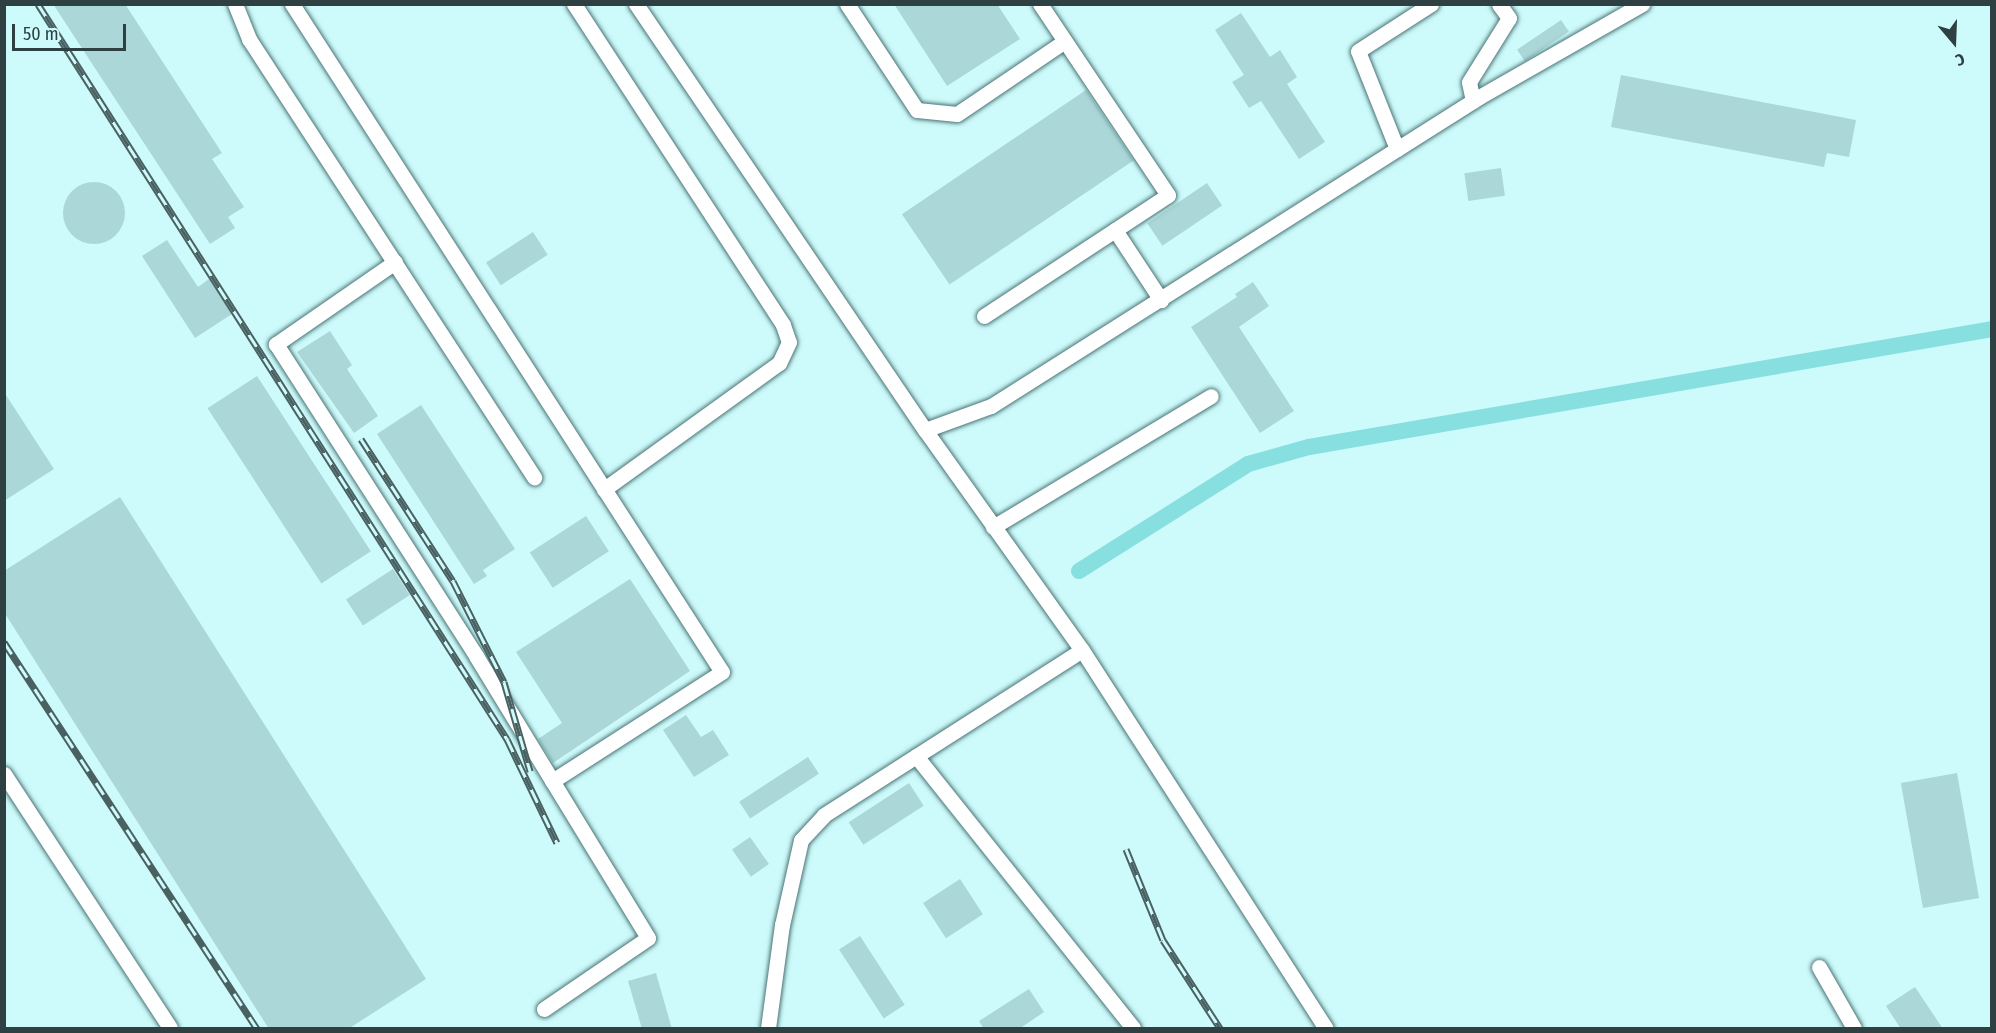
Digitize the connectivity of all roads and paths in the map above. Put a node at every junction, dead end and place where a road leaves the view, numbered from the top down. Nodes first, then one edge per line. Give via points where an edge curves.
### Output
1 (235, 4) edge
2 (292, 4) edge
3 (574, 4) edge
4 (636, 4) edge
5 (847, 4) edge
6 (1040, 4) edge
7 (1431, 4) edge
8 (1499, 4) edge
9 (1642, 4) edge
10 (1065, 41) junction
11 (1473, 100) junction
12 (1397, 149) junction
13 (1115, 230) junction
14 (395, 262) junction
15 (1161, 300) junction
16 (984, 316) dead end
17 (1211, 396) dead end
18 (925, 430) junction
19 (534, 477) dead end
20 (604, 489) junction
21 (993, 527) junction
22 (1082, 650) junction
23 (916, 756) junction
24 (4, 774) edge
25 (552, 781) junction
26 (1819, 967) dead end
27 (544, 1009) dead end
28 (170, 1029) edge
29 (768, 1029) edge
30 (1133, 1029) edge
31 (1326, 1029) edge
32 (1854, 1029) edge

1 - 14 lane via 249,39
2 - 20 lane
3 - 20 lane via 783,325 789,342 779,363
4 - 18 lane
5 - 10 lane via 917,110 957,114
6 - 10 lane
7 - 12 lane via 1358,51
8 - 11 lane via 1509,18 1469,82
9 - 11 lane
10 - 13 lane via 1168,195
11 - 12 lane
12 - 15 lane
13 - 15 lane
13 - 16 lane
14 - 19 lane
14 - 25 lane via 276,344
15 - 18 lane via 991,406
17 - 21 lane
18 - 21 lane
20 - 25 lane via 722,672
21 - 22 lane
22 - 23 lane
22 - 31 lane
23 - 29 lane via 824,815 801,840 782,925
23 - 30 lane
24 - 28 lane
25 - 27 lane via 648,938
26 - 32 lane

